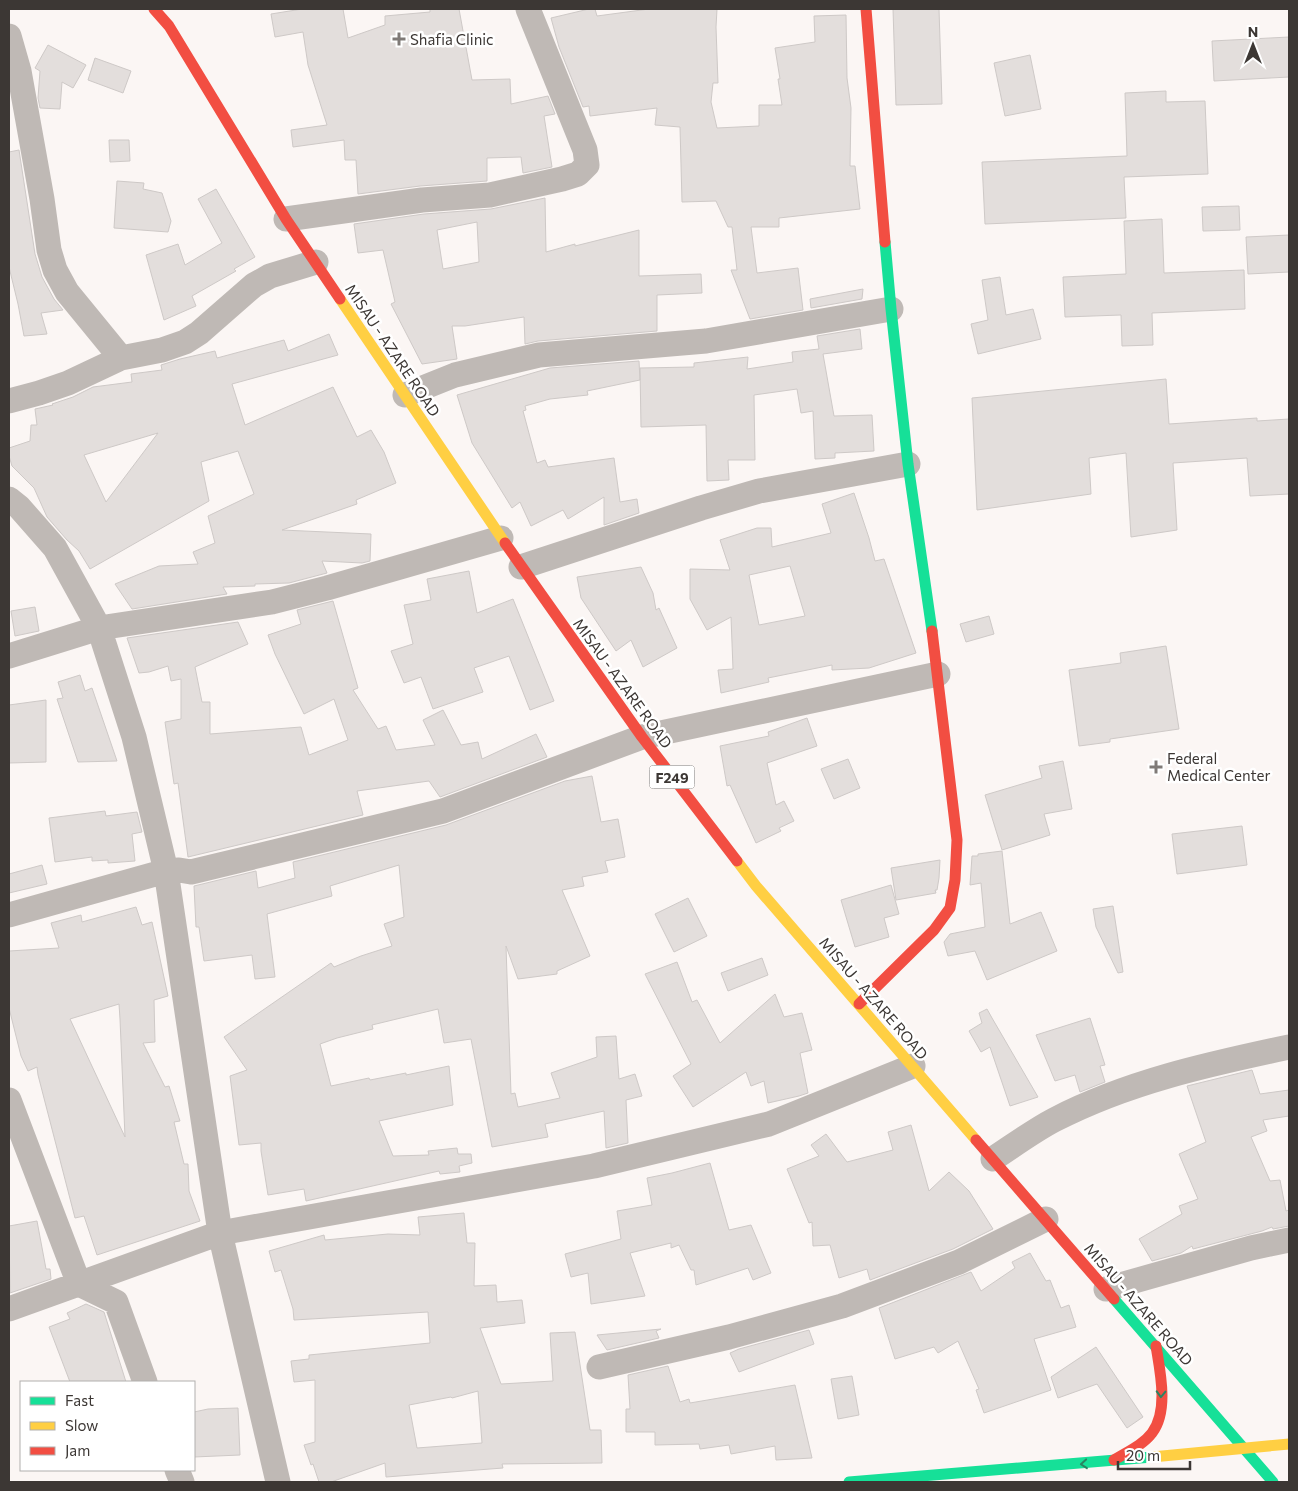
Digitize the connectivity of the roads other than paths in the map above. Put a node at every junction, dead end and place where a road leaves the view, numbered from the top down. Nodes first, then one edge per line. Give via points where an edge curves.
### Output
1 (154, 9) edge
2 (168, 9) edge
3 (528, 9) edge
4 (866, 9) edge
5 (168, 26) junction
6 (9, 36) edge
7 (286, 219) junction
8 (316, 262) junction
9 (890, 310) junction
10 (121, 358) junction
11 (405, 395) junction
12 (9, 401) edge
13 (908, 464) junction
14 (9, 499) edge
15 (501, 538) junction
16 (522, 567) junction
17 (99, 628) junction
18 (9, 656) edge
19 (938, 674) junction
20 (642, 737) junction
21 (166, 871) junction
22 (9, 915) edge
23 (859, 1004) junction
24 (1289, 1047) edge
25 (913, 1066) junction
26 (9, 1100) edge
27 (994, 1159) junction
28 (1046, 1219) junction
29 (220, 1232) junction
30 (1289, 1240) edge
31 (78, 1284) junction
32 (1106, 1289) junction
33 (9, 1309) edge
34 (1156, 1346) junction
35 (598, 1366) dead end
36 (145, 1381) edge
37 (1289, 1444) edge
38 (1245, 1450) junction
39 (1112, 1461) junction
40 (1275, 1480) edge
41 (1253, 1481) edge
42 (278, 1482) edge
43 (849, 1482) edge

1 - 5 main road, MISAU - AZARE ROAD / F249
2 - 5 main road
3 - 7 street via 585,150 587,165 578,174 490,196 422,200
4 - 9 main road
5 - 7 main road, MISAU - AZARE ROAD / F249
6 - 10 street via 19,71 55,270 67,292
7 - 8 main road, MISAU - AZARE ROAD / F249
8 - 10 street via 270,276 254,285 186,342
8 - 11 main road, MISAU - AZARE ROAD / F249
9 - 11 street via 706,341 539,355 455,375
9 - 13 main road
10 - 12 street via 68,383
11 - 15 main road, MISAU - AZARE ROAD / F249
13 - 16 street via 759,490
13 - 19 main road
14 - 17 street via 55,548
15 - 16 main road, MISAU - AZARE ROAD / F249
15 - 17 street via 272,602
16 - 20 main road, MISAU - AZARE ROAD / F249
17 - 18 street
17 - 21 street via 134,737
19 - 20 street
19 - 23 main road via 956,840 955,880 950,908 934,930
20 - 21 street via 443,812 191,872
20 - 23 main road, MISAU - AZARE ROAD / F249 via 756,886
21 - 22 street
21 - 29 street
23 - 25 main road, MISAU - AZARE ROAD / F249
24 - 27 street via 1127,1088 1054,1120
25 - 27 main road, MISAU - AZARE ROAD / F249
25 - 29 street via 770,1124 594,1166
26 - 31 street
27 - 28 main road, MISAU - AZARE ROAD / F249
28 - 32 main road, MISAU - AZARE ROAD / F249
28 - 35 street via 959,1262 842,1306 729,1337
29 - 31 street
29 - 42 street
30 - 32 street
31 - 33 street
31 - 36 street via 116,1302
32 - 34 main road, MISAU - AZARE ROAD / F249
34 - 38 main road, MISAU - AZARE ROAD / F249
34 -> 39 main road via 1161,1375 1160,1417 1153,1432
37 - 38 main road
38 - 39 main road
38 - 40 main road, MISAU - AZARE ROAD / F249
39 -> 43 main road
40 - 41 main road

